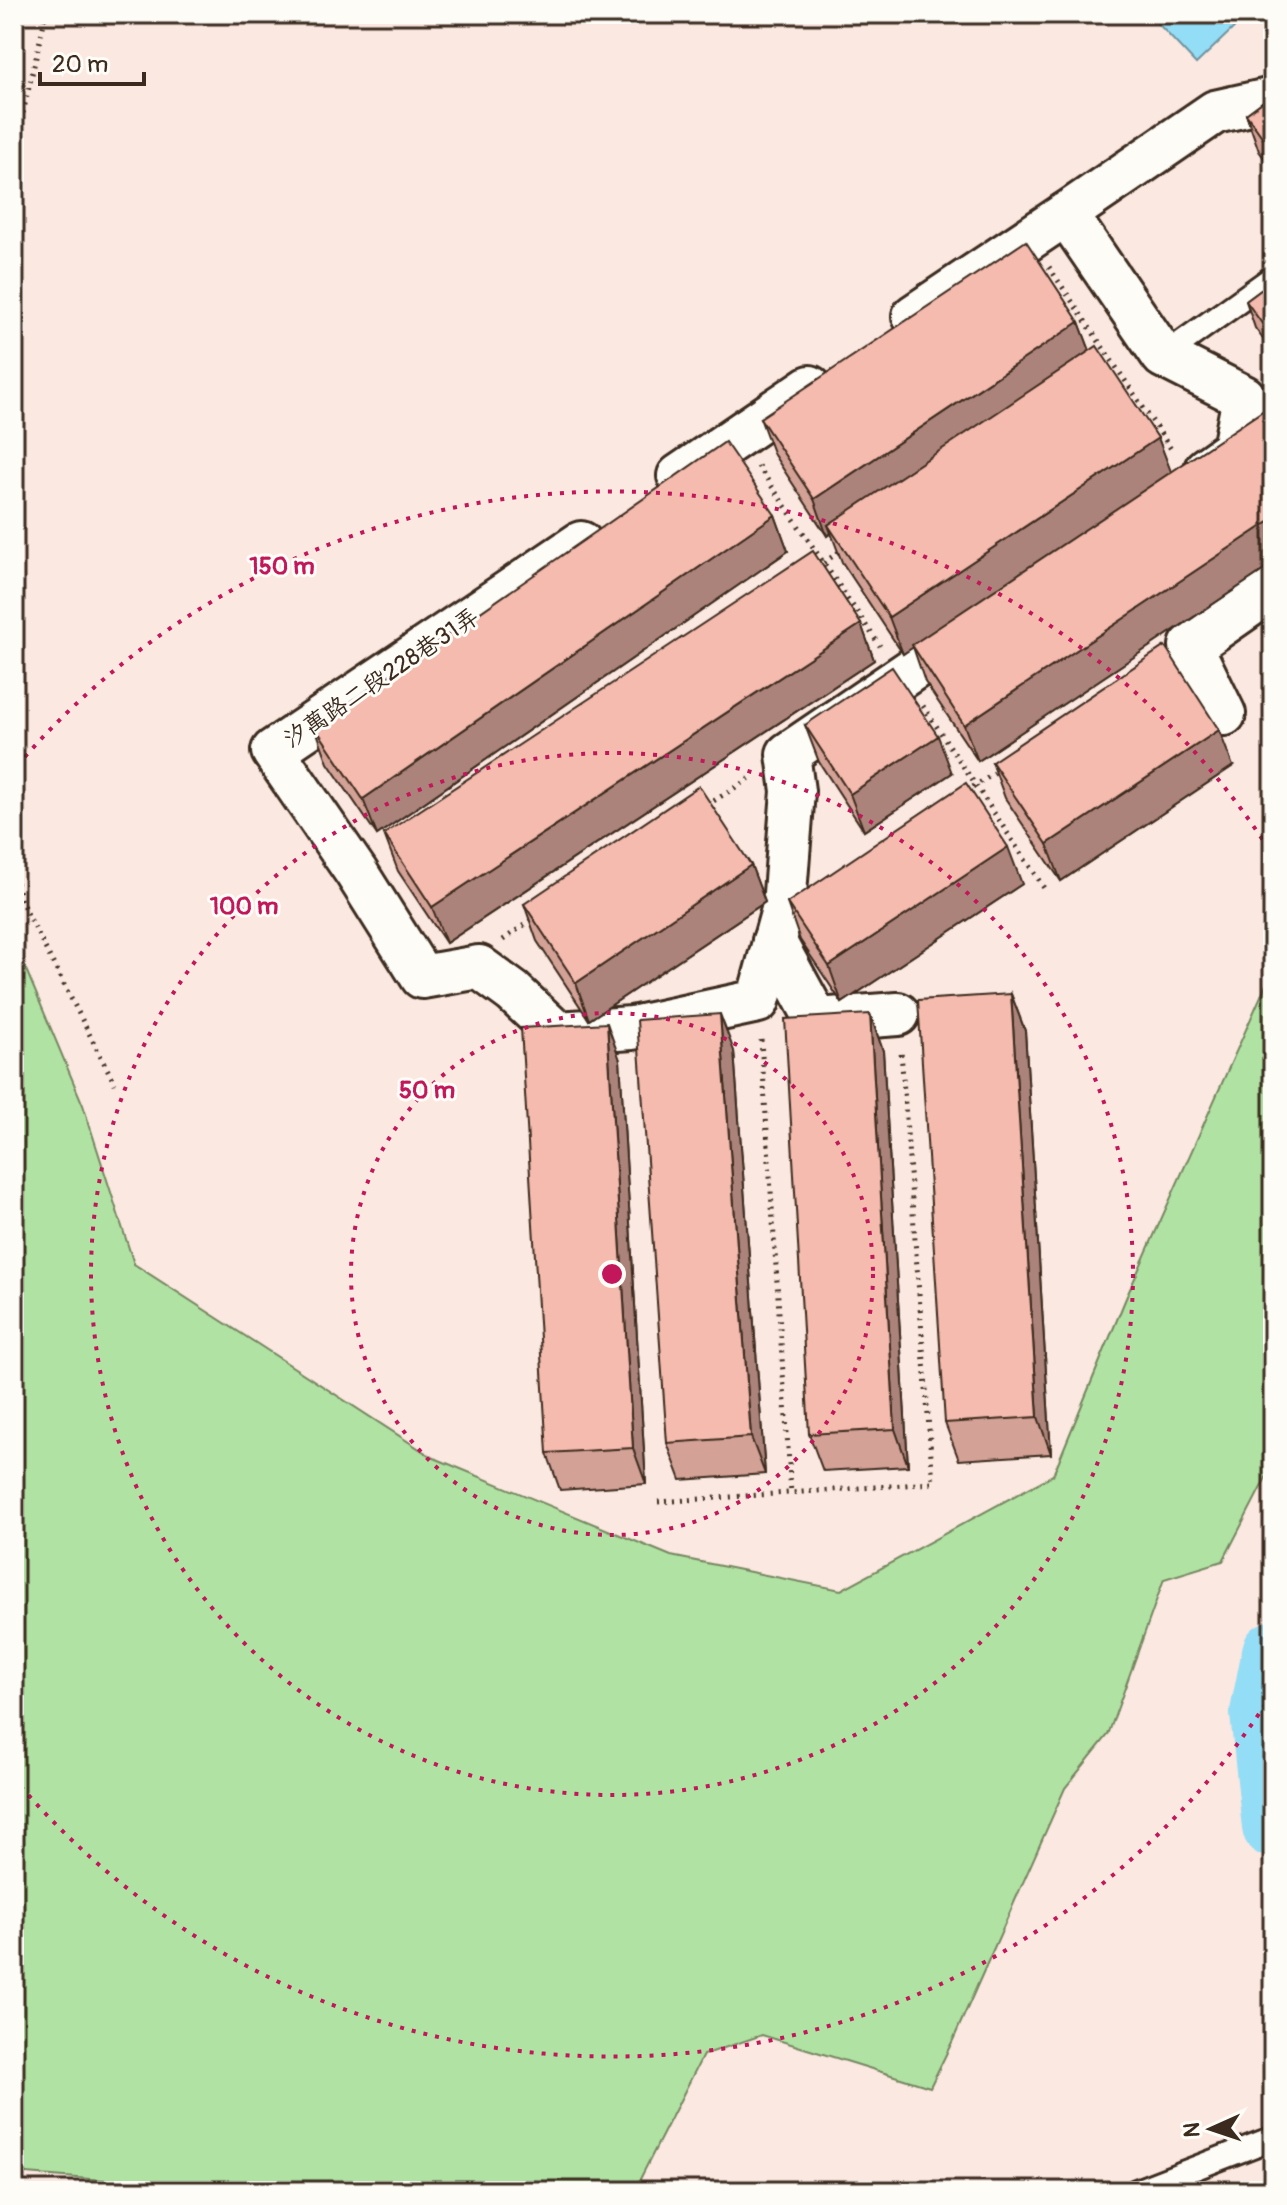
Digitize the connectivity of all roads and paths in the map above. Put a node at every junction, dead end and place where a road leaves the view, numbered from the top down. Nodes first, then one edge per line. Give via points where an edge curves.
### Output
1 (46, 14) edge
2 (1273, 99) edge
3 (14, 152) edge
4 (1066, 214) junction
5 (1029, 238) junction
6 (1273, 277) edge
7 (877, 341) edge
8 (1163, 356) junction
9 (839, 367) edge
10 (1258, 407) edge
11 (738, 437) junction
12 (1185, 484) joint
13 (648, 498) edge
14 (609, 524) edge
15 (851, 544) edge
16 (824, 563) junction
17 (811, 571) edge
18 (1273, 589) edge
19 (995, 613) edge
20 (893, 663) junction
21 (1224, 714) dead end
22 (1003, 768) edge
23 (976, 785) junction
24 (964, 793) edge
25 (713, 802) edge
26 (700, 810) edge
27 (14, 875) edge
28 (1044, 888) edge
29 (546, 910) edge
30 (774, 941) junction
31 (479, 967) junction
32 (758, 1001) junction
33 (898, 1014) joint
34 (115, 1084) dead end
35 (791, 1494) junction
36 (658, 1502) dead end
37 (1273, 2138) edge
38 (1136, 2191) edge

1 - 3 path
2 - 4 street via 1215,112
4 - 5 street
4 - 8 street
5 - 7 street
5 - 12 path
6 - 8 lane
8 - 10 street
9 - 11 street
10 - 12 street via 1234,449
11 - 13 street
11 - 16 path
14 - 31 street, 汐萬路二段228巷31弄 via 273,751 422,977
15 - 16 path
16 - 17 path
16 - 20 path
18 - 21 street via 1191,646
19 - 20 street
20 - 23 path
20 - 30 street via 788,754 793,791 784,906
22 - 23 path
23 - 24 path
23 - 28 path
25 - 26 path
27 - 34 path via 21,901
29 - 31 path via 508,935
30 - 32 street
30 - 33 street via 817,1020
31 - 32 street via 557,1033 632,1028
32 - 35 path
33 - 35 path via 933,1483
35 - 36 path
37 - 38 lane

